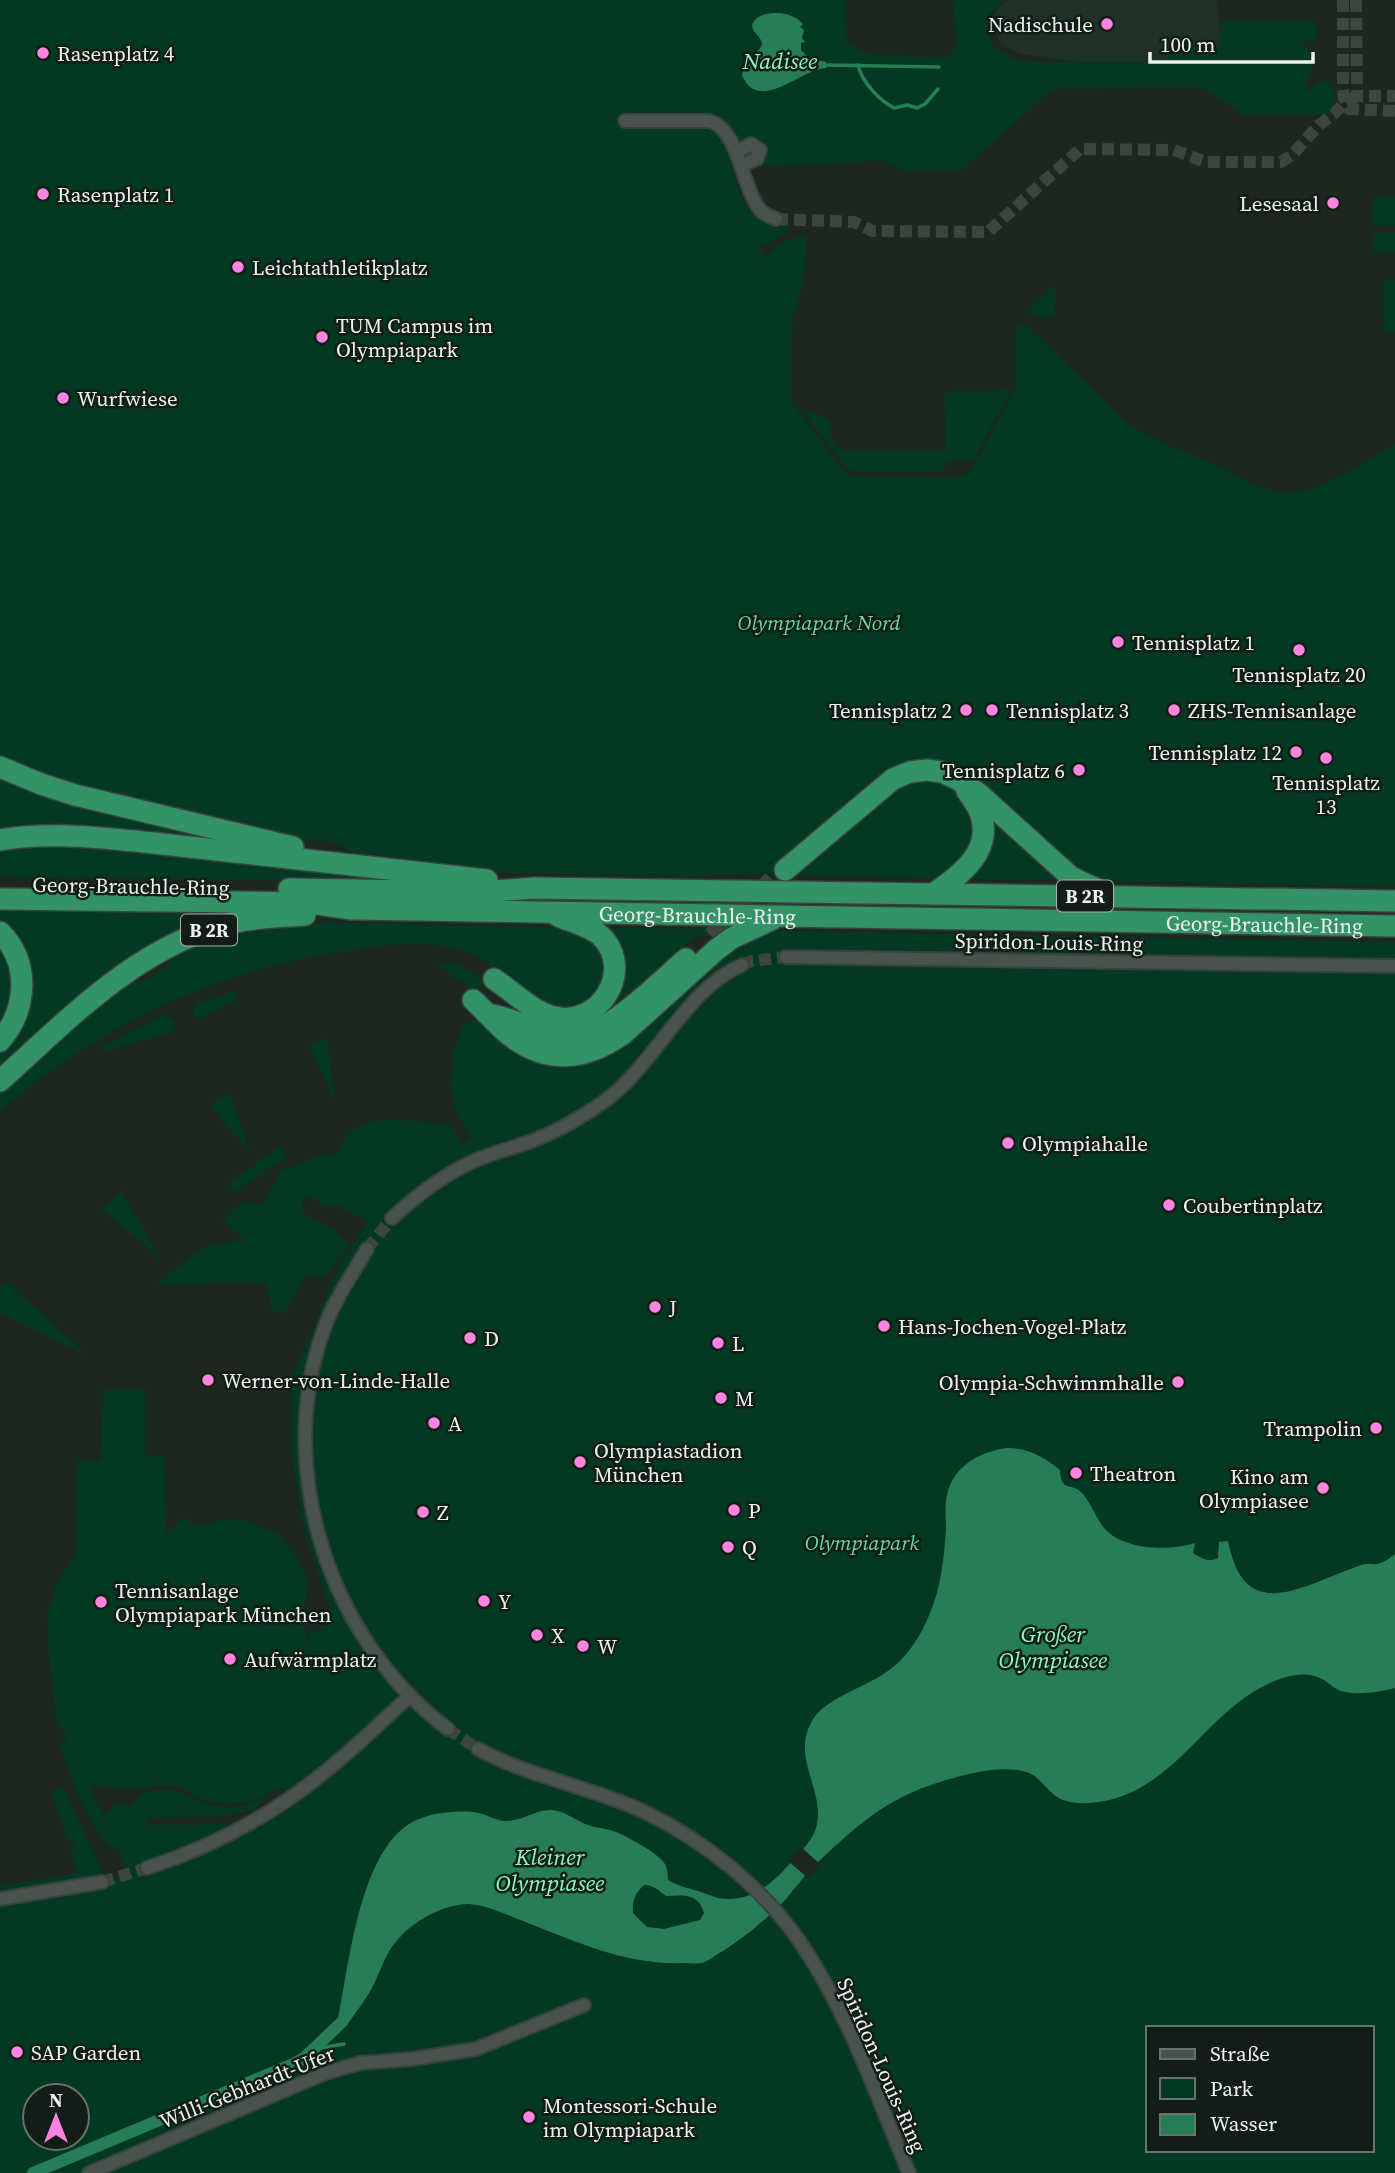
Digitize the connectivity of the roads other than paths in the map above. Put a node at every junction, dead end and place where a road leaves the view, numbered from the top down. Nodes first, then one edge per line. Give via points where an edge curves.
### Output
1 (625, 121) dead end
2 (736, 152) junction
3 (741, 165) junction
4 (776, 219) tunnel mouth
5 (0, 767) edge
6 (964, 786) junction
7 (0, 840) edge
8 (327, 862) junction
9 (785, 870) tunnel mouth
10 (0, 884) edge
11 (534, 888) junction
12 (933, 894) junction
13 (1113, 897) junction
14 (0, 899) edge
15 (1395, 901) edge
16 (352, 909) junction
17 (550, 912) junction
18 (779, 916) junction
19 (1395, 926) edge
20 (0, 932) edge
21 (712, 937) tunnel mouth
22 (786, 957) tunnel mouth
23 (742, 965) tunnel mouth
24 (1395, 966) edge
25 (473, 1000) dead end
26 (489, 1015) junction
27 (536, 1029) junction
28 (0, 1041) edge
29 (0, 1081) edge
30 (392, 1218) tunnel mouth
31 (367, 1249) tunnel mouth
32 (410, 1696) junction
33 (448, 1729) tunnel mouth
34 (478, 1749) tunnel mouth
35 (147, 1868) tunnel mouth
36 (102, 1882) tunnel mouth
37 (0, 1899) edge
38 (584, 2005) dead end
39 (89, 2173) edge
40 (909, 2173) edge

1 - 2 street via 718,123
2 - 3 street
2 - 3 street via 751,144 760,150 755,161
3 - 4 street via 748,191 763,213
5 - 8 highway via 75,795 304,850
6 - 9 highway via 942,772 927,770 893,779
6 - 12 highway via 979,809 979,848 961,874
6 - 13 highway via 978,793 1071,877
7 - 8 highway, B 2R via 86,837
8 - 11 highway, B 2R
10 - 11 highway, Georg-Brauchle-Ring via 481,892
11 - 12 highway, Georg-Brauchle-Ring / B 2R
12 - 13 highway, Georg-Brauchle-Ring / B 2R
13 - 15 highway, Georg-Brauchle-Ring / B 2R
14 - 16 highway, Georg-Brauchle-Ring via 310,903
16 - 17 highway, Georg-Brauchle-Ring / B 2R
16 - 29 highway, B 2R via 237,922 155,953 85,1004
17 - 18 highway, Georg-Brauchle-Ring / B 2R
17 - 27 highway via 599,934 609,947 614,975 604,1000 576,1018 537,1010 494,979
18 - 19 highway, Georg-Brauchle-Ring / B 2R
18 - 26 highway via 732,938 623,1034 597,1050 570,1056 545,1054 510,1036
20 - 28 highway via 15,951 23,984 16,1018
21 - 27 highway via 603,1028 566,1038
22 - 24 street, Spiridon-Louis-Ring
23 - 30 street via 698,996 610,1097 555,1131 437,1180
25 - 26 highway
26 - 27 highway
31 - 32 street via 324,1328 307,1403 306,1469 323,1551 349,1613
32 - 33 street
32 - 35 street via 285,1802 219,1840
34 - 40 street, Spiridon-Louis-Ring via 648,1814 703,1846 746,1881 807,1954 843,2018
36 - 37 street
38 - 39 street, Willi-Gebhardt-Ufer via 476,2049 360,2063 326,2073

